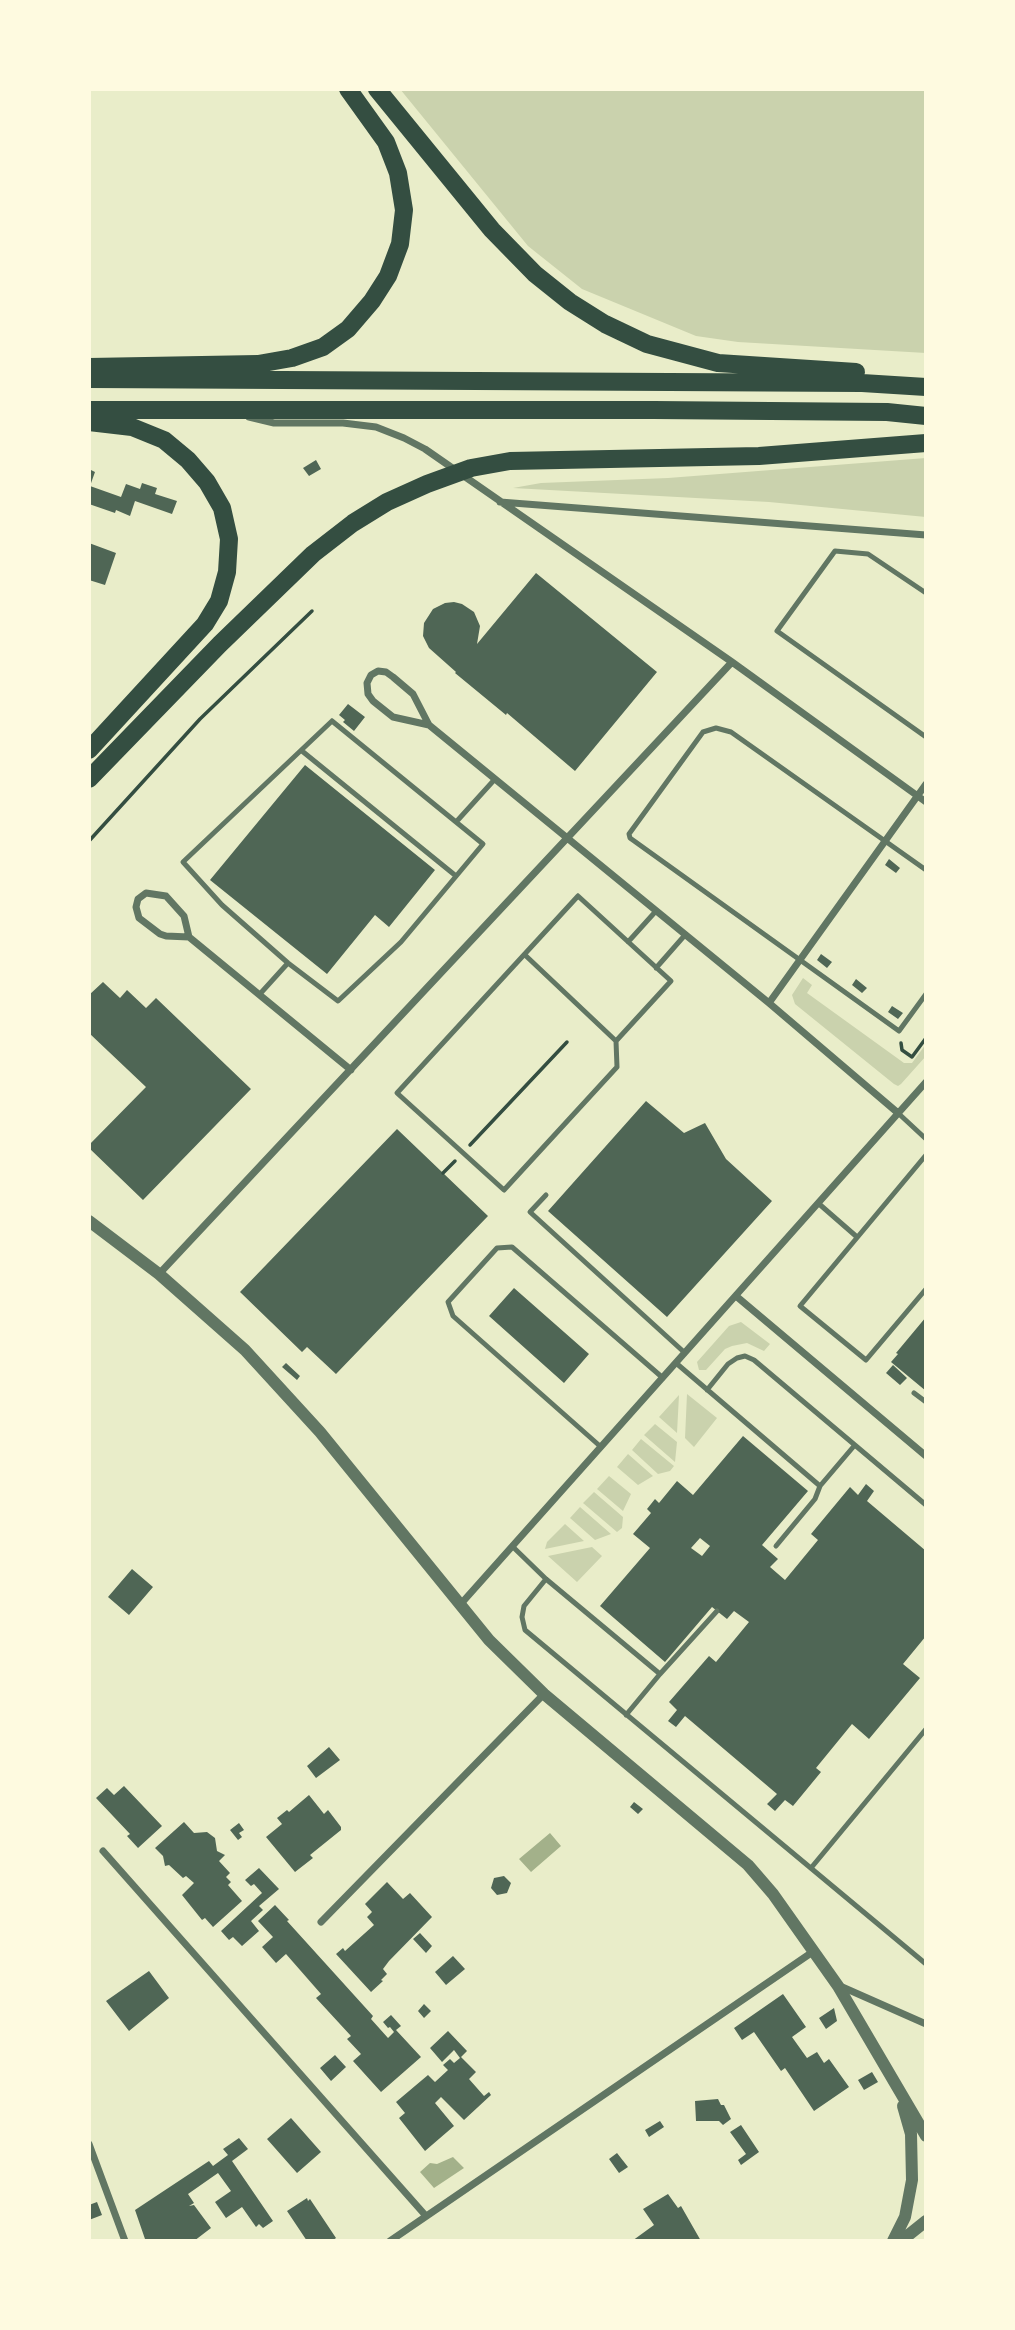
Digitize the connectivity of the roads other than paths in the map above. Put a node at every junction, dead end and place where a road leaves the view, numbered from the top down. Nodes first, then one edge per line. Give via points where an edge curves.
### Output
1 (348, 89) edge
2 (377, 89) edge
3 (89, 367) edge
4 (926, 376) edge
5 (89, 379) edge
6 (926, 387) edge
7 (89, 410) edge
8 (214, 410) junction
9 (926, 416) edge
10 (89, 422) edge
11 (926, 443) edge
12 (500, 502) junction
13 (926, 536) edge
14 (926, 593) edge
15 (732, 662) junction
16 (429, 725) junction
17 (926, 737) edge
18 (89, 750) edge
19 (302, 751) junction
20 (89, 779) edge
21 (495, 779) junction
22 (926, 784) edge
23 (917, 796) junction
24 (926, 802) edge
25 (457, 821) junction
26 (568, 839) junction
27 (885, 841) junction
28 (926, 870) edge
29 (456, 876) junction
30 (656, 911) junction
31 (685, 935) junction
32 (189, 937) junction
33 (628, 942) junction
34 (524, 955) junction
35 (799, 960) junction
36 (288, 963) junction
37 (656, 968) junction
38 (926, 994) edge
39 (259, 995) junction
40 (769, 1003) junction
41 (616, 1041) junction
42 (351, 1070) junction
43 (926, 1082) edge
44 (898, 1112) junction
45 (926, 1139) edge
46 (926, 1155) edge
47 (546, 1195) dead end
48 (818, 1203) junction
49 (89, 1221) edge
50 (858, 1237) junction
51 (159, 1274) junction
52 (926, 1289) edge
53 (736, 1296) junction
54 (685, 1353) junction
55 (676, 1363) junction
56 (663, 1378) junction
57 (707, 1390) junction
58 (914, 1393) dead end
59 (926, 1402) edge
60 (854, 1446) junction
61 (601, 1447) junction
62 (926, 1456) edge
63 (820, 1486) junction
64 (926, 1505) edge
65 (512, 1546) junction
66 (776, 1546) dead end
67 (546, 1579) junction
68 (459, 1605) junction
69 (717, 1611) dead end
70 (660, 1674) junction
71 (544, 1694) junction
72 (626, 1715) junction
73 (925, 1733) edge
74 (103, 1850) dead end
75 (811, 1868) junction
76 (321, 1922) dead end
77 (815, 1951) junction
78 (926, 1964) edge
79 (838, 1986) junction
80 (926, 2024) edge
81 (900, 2092) junction
82 (926, 2136) edge
83 (89, 2144) edge
84 (426, 2216) junction
85 (926, 2221) edge
86 (125, 2241) edge
87 (390, 2241) edge
88 (893, 2241) edge
89 (901, 2241) edge

1 - 3 highway via 387,142 404,210 400,244 388,276 348,329 323,346 258,364
2 - 4 highway via 492,230 535,274 605,324 647,344 718,363
5 - 6 highway
7 - 8 highway
8 - 9 highway
8 - 12 street via 274,423 376,427 425,449
10 - 18 highway via 132,427 164,440 188,460 208,482 222,508 229,539 222,592 205,624
11 - 20 highway via 759,456 510,461 471,468 427,484 387,502 313,554
12 - 13 street
12 - 15 street
14 - 17 lane via 868,554 835,551 777,631
15 - 23 street
15 - 26 street
16 - 16 street via 413,694 393,677 377,671 371,676 367,683 373,701 393,717
16 - 21 street
19 - 25 lane via 332,721
19 - 29 lane
19 - 36 lane via 183,862 222,905
21 - 25 lane
21 - 26 street
22 - 23 street
23 - 24 street
23 - 27 street
25 - 29 lane via 483,844
26 - 30 street
26 - 42 street
27 - 28 lane
27 - 35 street
27 - 35 lane via 731,732 716,728 703,732 629,834
29 - 36 lane via 401,942 338,1001
30 - 31 street
30 - 33 lane
31 - 37 lane
31 - 40 street
32 - 32 street via 184,916 166,896 146,893 138,899 139,918 160,934
32 - 39 street
33 - 34 lane via 578,897
33 - 37 lane
34 - 41 lane
34 - 41 lane via 397,1093 504,1190 617,1067
35 - 38 lane via 900,1031
35 - 40 street
36 - 39 lane
37 - 41 lane via 671,981
39 - 42 street
40 - 44 street
42 - 51 street
43 - 44 street
44 - 45 lane
44 - 48 street
46 - 50 lane
47 - 54 lane via 530,1212
48 - 50 lane
48 - 53 street
49 - 51 street
50 - 52 lane via 800,1306 866,1360
51 - 68 street via 245,1350 311,1422
53 - 54 street
53 - 62 street
54 - 55 street
55 - 56 street
55 - 57 lane
56 - 61 street
56 - 61 lane via 512,1247 497,1248 448,1302 453,1316
57 - 60 lane via 729,1363 745,1356
57 - 63 lane
58 - 59 lane
60 - 63 lane
60 - 64 lane
61 - 65 street
63 - 66 lane via 815,1499
65 - 67 lane
65 - 68 street
67 - 70 lane
67 - 72 lane via 524,1606 525,1630
68 - 71 street
69 - 70 lane
70 - 72 lane
71 - 76 street
71 - 77 street via 748,1865
72 - 75 lane
73 - 75 lane
74 - 84 street
75 - 78 lane
77 - 79 street
77 - 84 street
79 - 80 street
79 - 81 street
81 - 82 street
81 - 88 street via 913,2161 905,2217
83 - 86 street
84 - 87 street
85 - 89 street

